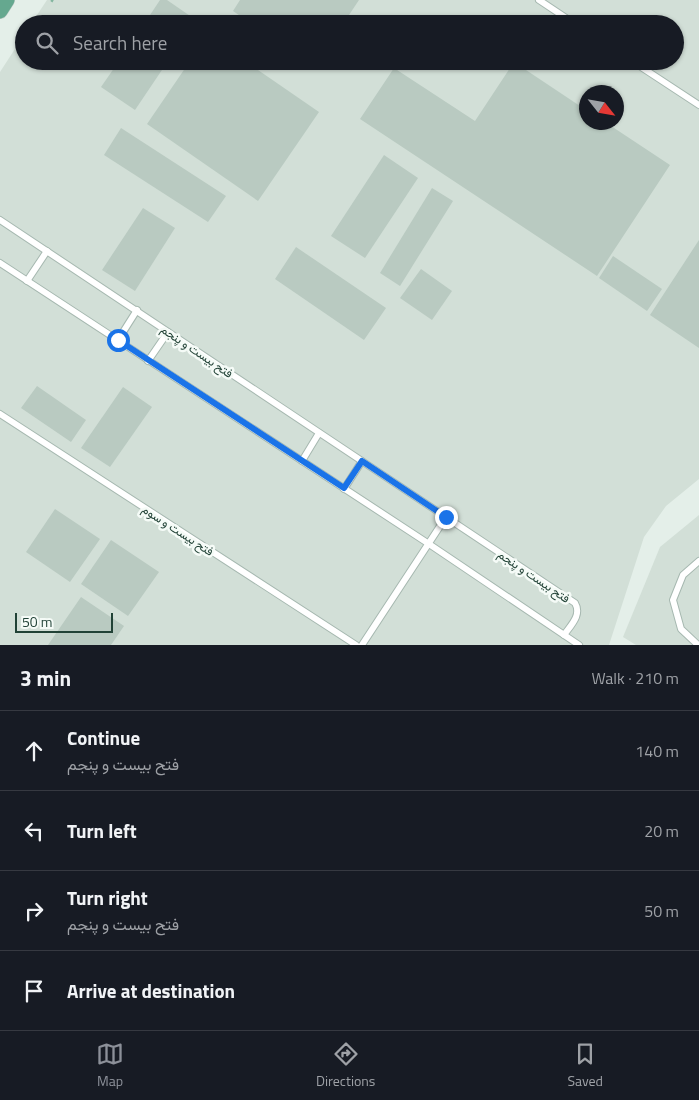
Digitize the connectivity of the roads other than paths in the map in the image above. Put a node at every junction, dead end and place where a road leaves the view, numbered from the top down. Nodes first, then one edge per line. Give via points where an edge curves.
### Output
1 (7, 0) edge
2 (539, 0) edge
3 (0, 11) edge
4 (562, 15) edge
5 (646, 70) edge
6 (699, 105) edge
7 (0, 220) edge
8 (47, 251) junction
9 (0, 263) edge
10 (27, 281) junction
11 (137, 310) junction
12 (168, 332) junction
13 (118, 340) junction
14 (148, 361) junction
15 (0, 414) edge
16 (319, 433) junction
17 (302, 461) junction
18 (362, 461) junction
19 (344, 488) junction
20 (446, 517) junction
21 (429, 544) junction
22 (699, 561) edge
23 (564, 635) junction
24 (356, 645) edge
25 (362, 645) edge
26 (579, 645) edge
27 (698, 645) edge

1 - 3 main road
2 - 4 lane
5 - 6 lane
7 - 8 lane, فتح بیست و پنجم
8 - 10 lane
8 - 11 lane, فتح بیست و پنجم
9 - 10 lane
10 - 13 lane
11 - 12 lane, فتح بیست و پنجم
11 - 13 lane
12 - 14 lane
12 - 16 lane, فتح بیست و پنجم
13 - 14 lane
14 - 17 lane
15 - 24 lane, فتح بیست و سوم
16 - 17 lane
16 - 18 lane, فتح بیست و پنجم
17 - 19 lane
18 - 19 lane
18 - 20 lane, فتح بیست و پنجم
19 - 21 lane
20 - 21 lane
20 - 23 lane, فتح بیست و پنجم via 575,603 577,616
21 - 23 lane
21 - 25 lane
22 - 27 lane via 683,575 672,600 681,630
23 - 26 lane

